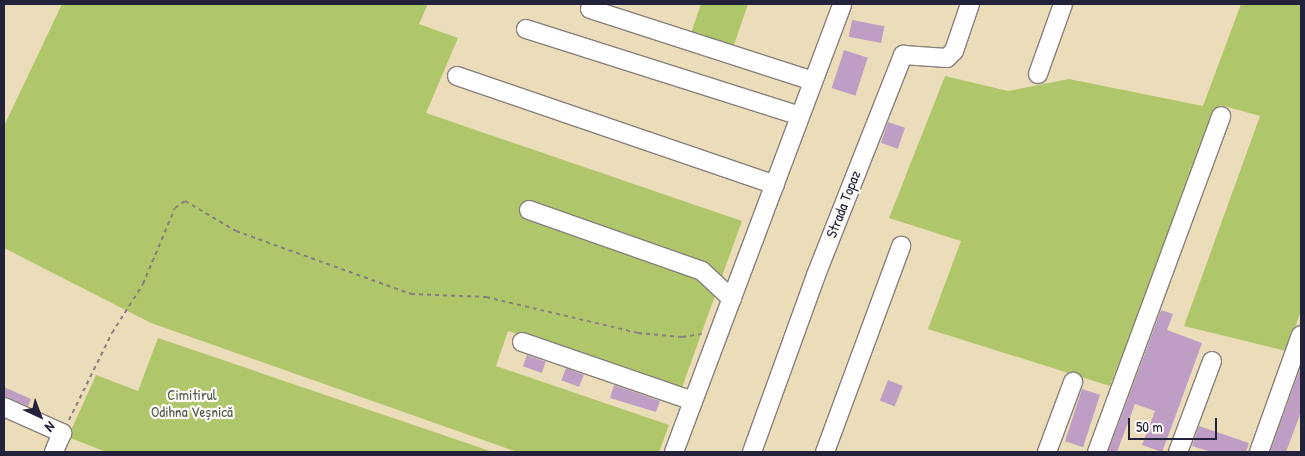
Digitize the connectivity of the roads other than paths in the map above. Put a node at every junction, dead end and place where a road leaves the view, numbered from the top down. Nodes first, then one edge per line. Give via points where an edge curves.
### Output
1 (842, 4) edge
2 (970, 4) edge
3 (1063, 4) edge
4 (590, 9) dead end
5 (526, 29) dead end
6 (1038, 74) dead end
7 (457, 76) dead end
8 (813, 81) junction
9 (800, 116) junction
10 (1221, 116) dead end
11 (774, 185) junction
12 (530, 210) dead end
13 (901, 246) dead end
14 (732, 299) junction
15 (1301, 335) edge
16 (522, 342) dead end
17 (1212, 360) dead end
18 (1073, 382) dead end
19 (693, 401) junction
20 (4, 407) edge
21 (54, 452) edge
22 (674, 452) edge
23 (752, 452) edge
24 (825, 452) edge
25 (1047, 452) edge
26 (1097, 452) edge
27 (1178, 452) edge
28 (1259, 452) edge

1 - 8 street
2 - 23 street, Strada Topaz via 954,51 947,58 903,55 816,275
3 - 6 street
4 - 8 street
5 - 9 street
7 - 11 street
8 - 9 street
9 - 11 street
10 - 26 street
11 - 14 street
12 - 14 street via 702,271
13 - 24 street
14 - 19 street
15 - 28 street
16 - 19 street
17 - 27 street
18 - 25 street
19 - 22 street
20 - 21 street via 62,433

